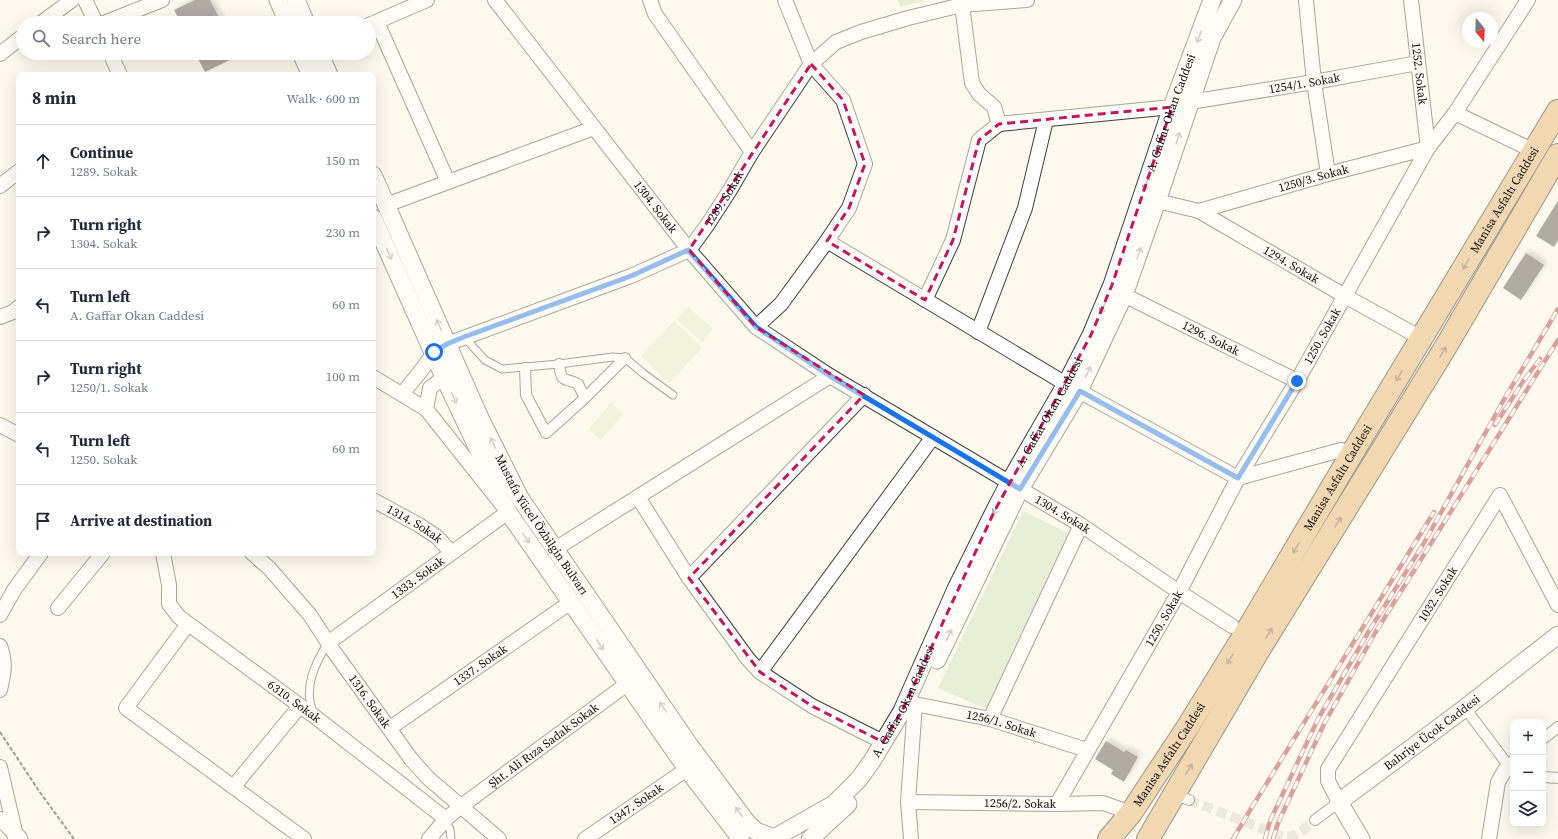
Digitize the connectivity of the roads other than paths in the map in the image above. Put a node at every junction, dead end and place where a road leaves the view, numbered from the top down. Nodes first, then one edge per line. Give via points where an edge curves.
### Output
1 (72, 0) edge
2 (85, 0) edge
3 (162, 0) edge
4 (278, 0) edge
5 (296, 0) edge
6 (427, 0) edge
7 (495, 0) edge
8 (644, 0) edge
9 (650, 0) edge
10 (785, 0) edge
11 (1025, 0) edge
12 (1212, 0) edge
13 (1233, 0) edge
14 (1306, 0) edge
15 (1411, 0) edge
16 (1528, 0) edge
17 (962, 5) junction
18 (655, 14) junction
19 (50, 16) edge
20 (93, 16) edge
21 (122, 16) edge
22 (285, 16) edge
23 (303, 16) edge
24 (376, 23) edge
25 (376, 30) edge
26 (16, 41) edge
27 (0, 54) edge
28 (113, 60) edge
29 (304, 60) edge
30 (322, 60) edge
31 (1418, 63) junction
32 (811, 64) junction
33 (119, 72) edge
34 (309, 72) edge
35 (328, 72) edge
36 (1314, 82) junction
37 (1190, 102) junction
38 (1172, 107) junction
39 (1558, 111) edge
40 (1455, 112) junction
41 (1046, 120) junction
42 (999, 124) junction
43 (594, 128) junction
44 (1428, 148) junction
45 (1534, 151) junction
46 (752, 152) junction
47 (1558, 155) edge
48 (16, 173) edge
49 (1328, 174) junction
50 (376, 182) edge
51 (448, 182) junction
52 (0, 186) edge
53 (1157, 201) junction
54 (386, 205) junction
55 (1199, 211) junction
56 (377, 233) edge
57 (827, 241) junction
58 (688, 250) junction
59 (1124, 295) junction
60 (1345, 296) junction
61 (925, 300) junction
62 (756, 327) junction
63 (978, 332) junction
64 (464, 337) junction
65 (1421, 338) junction
66 (441, 348) junction
67 (625, 358) junction
68 (559, 364) junction
69 (525, 368) junction
70 (830, 376) junction
71 (444, 377) junction
72 (376, 379) edge
73 (1297, 381) junction
74 (1073, 388) junction
75 (402, 394) junction
76 (673, 395) dead end
77 (864, 395) junction
78 (585, 398) junction
79 (426, 409) junction
80 (0, 425) edge
81 (16, 433) edge
82 (933, 437) junction
83 (1341, 450) dead end
84 (1238, 478) junction
85 (1015, 486) junction
86 (638, 498) junction
87 (376, 502) edge
88 (508, 512) junction
89 (1081, 524) junction
90 (554, 549) junction
91 (452, 553) junction
92 (39, 556) edge
93 (101, 556) edge
94 (164, 556) edge
95 (256, 556) edge
96 (689, 578) junction
97 (1179, 592) junction
98 (571, 602) junction
99 (1558, 605) edge
100 (58, 608) dead end
101 (0, 615) edge
102 (188, 624) junction
103 (1232, 626) dead end
104 (1558, 635) edge
105 (328, 643) junction
106 (0, 646) edge
107 (760, 672) junction
108 (627, 684) junction
109 (0, 690) edge
110 (915, 704) junction
111 (300, 706) junction
112 (1465, 708) junction
113 (314, 716) junction
114 (990, 719) junction
115 (390, 728) junction
116 (1558, 728) edge
117 (1546, 737) edge
118 (883, 742) junction
119 (1086, 750) junction
120 (1510, 764) edge
121 (1510, 766) edge
122 (0, 767) edge
123 (687, 769) junction
124 (1546, 777) edge
125 (1558, 778) edge
126 (234, 786) junction
127 (908, 802) junction
128 (1339, 802) junction
129 (1057, 804) junction
130 (460, 807) junction
131 (1131, 813) junction
132 (0, 819) edge
133 (446, 820) junction
134 (1315, 820) tunnel mouth
135 (17, 838) edge
136 (771, 838) edge
137 (304, 839) edge
138 (429, 839) edge
139 (450, 839) edge
140 (499, 839) edge
141 (585, 839) edge
142 (741, 839) edge
143 (810, 839) edge
144 (911, 839) edge
145 (1110, 839) edge
146 (1148, 839) edge
147 (1361, 839) edge
148 (1489, 839) edge

1 - 19 street
2 - 20 street
3 - 21 street
4 - 22 street
5 - 23 street
6 - 24 street
7 - 43 street, 1304. Sokak
8 - 18 street
9 - 18 street
10 - 32 street
11 - 17 street, 1289. Sokak
12 -> 38 street, A. Gaffar Okan Caddesi
13 - 37 street, A. Gaffar Okan Caddesi via 1212,38
14 - 36 street
15 - 31 street, 1252. Sokak
16 - 40 street, 1250. Sokak
17 - 32 street, 1289. Sokak via 861,32 836,42
17 - 42 street via 972,83 979,94 994,107
18 - 46 street
25 - 51 street
26 - 27 street
28 - 33 street
29 - 34 street
30 - 35 street
31 - 36 street, 1254/1. Sokak
31 - 44 street, 1252. Sokak
32 - 46 street, 1289. Sokak
32 - 57 street via 843,100 865,164 849,208
36 - 37 street, 1254/1. Sokak
36 - 49 street
53 -> 37 street, A. Gaffar Okan Caddesi
38 - 41 street
38 -> 74 street, A. Gaffar Okan Caddesi via 1112,285
39 - 45 highway, Manisa Asfaltı Caddesi
40 - 44 street, 1250. Sokak
40 - 45 street
41 - 42 street
41 - 63 street via 1025,208
42 - 61 street via 979,140 952,240
43 - 51 street
43 - 58 street, 1304. Sokak
44 - 49 street, 1250/3. Sokak
44 - 60 street, 1250. Sokak
45 -> 65 highway, Manisa Asfaltı Caddesi
46 - 58 street, 1289. Sokak via 730,190
146 -> 47 highway, Manisa Asfaltı Caddesi via 1181,797 1257,653 1445,348
48 - 52 street
49 - 55 street, 1250/3. Sokak
50 - 54 street, Mustafa Yücel Özbilgin Bulvarı
51 - 54 street
53 - 55 street, 1294. Sokak
59 -> 53 street, A. Gaffar Okan Caddesi
66 -> 54 street, Mustafa Yücel Özbilgin Bulvarı
55 - 60 street, 1294. Sokak
56 -> 66 street, Mustafa Yücel Özbilgin Bulvarı
57 - 61 street
57 - 62 street via 781,304
58 - 62 street, 1304. Sokak
58 - 64 street via 631,276
59 - 73 street, 1296. Sokak
74 -> 59 street, A. Gaffar Okan Caddesi
60 - 65 street, 1294. Sokak
60 - 73 street, 1250. Sokak
61 - 63 street
62 - 70 street, 1304. Sokak
63 - 74 street
64 - 66 street
64 - 69 lane via 485,360 502,369
65 -> 131 highway, Manisa Asfaltı Caddesi via 1245,634
66 - 71 street, Mustafa Yücel Özbilgin Bulvarı
66 - 75 street
90 -> 66 street, Mustafa Yücel Özbilgin Bulvarı via 520,498
67 - 68 lane via 613,357
67 - 76 lane
67 - 78 street
68 - 69 lane
68 - 78 street via 562,378 578,384
69 - 78 street via 526,395 546,433
70 - 77 street, 1304. Sokak
70 - 86 street
71 - 79 street via 430,388
71 -> 88 street, Mustafa Yücel Özbilgin Bulvarı
72 - 75 street
73 - 84 street, 1250. Sokak
74 - 84 street
74 - 85 street, A. Gaffar Okan Caddesi
75 - 79 street
77 - 82 street, 1304. Sokak
77 - 96 street
79 - 88 street
80 - 81 street
82 - 85 street, 1304. Sokak
82 - 107 street
83 - 84 street
84 - 97 street, 1250. Sokak
85 - 89 street, 1304. Sokak
110 -> 85 street, A. Gaffar Okan Caddesi
85 -> 118 street, A. Gaffar Okan Caddesi via 956,589 902,711
86 - 90 street
86 - 96 street
87 - 91 street, 1314. Sokak via 437,537
88 - 91 street, 1333. Sokak
88 -> 98 street, Mustafa Yücel Özbilgin Bulvarı
89 - 97 street, 1304. Sokak
89 - 114 street
136 -> 90 street, Mustafa Yücel Özbilgin Bulvarı via 748,824 690,746
91 - 105 street, 1333. Sokak
92 - 101 street via 14,590
93 - 100 street
94 - 102 street, 6310. Sokak via 169,585 169,604
95 - 105 street, 1316. Sokak via 270,568 310,615
96 - 107 street
97 - 103 street, 1304. Sokak
97 - 119 street, 1250. Sokak
98 -> 108 street, Mustafa Yücel Özbilgin Bulvarı
98 - 115 street, 1337. Sokak
99 - 128 street, 1032. Sokak via 1500,495 1328,769 1328,781
102 - 111 street, 6310. Sokak
102 - 126 street via 126,708
104 - 112 street, Bahriye Üçok Caddesi
105 - 113 lane via 316,664 309,692 308,702
105 - 115 street, 1316. Sokak
106 - 109 street via 4,658 4,672
107 - 118 street via 812,706
108 - 123 street, Mustafa Yücel Özbilgin Bulvarı
108 - 130 street, Şht. Ali Rıza Sadak Sokak
110 - 114 street, 1256/1. Sokak
110 - 127 street
110 - 143 street, A. Gaffar Okan Caddesi via 870,778 843,809
111 - 113 street, 6310. Sokak
111 - 126 street
112 - 120 street
112 - 128 street, Bahriye Üçok Caddesi
113 - 133 street, 6310. Sokak
114 - 119 street, 1256/1. Sokak
115 - 130 street, 1316. Sokak via 410,759
116 - 117 street
118 - 136 street, A. Gaffar Okan Caddesi via 859,779 834,804
119 - 129 street, 1250. Sokak
121 - 148 street via 1498,782
122 - 135 street
123 - 141 street, 1347. Sokak
123 - 142 street, Mustafa Yücel Özbilgin Bulvarı
124 - 125 street
126 - 137 street
127 - 129 street, 1256/2. Sokak
127 - 144 street
128 - 134 street
128 - 147 street
129 - 131 street, 1256/2. Sokak via 1103,803
130 - 133 street
130 - 140 street, 1316. Sokak
131 - 145 highway, Manisa Asfaltı Caddesi
132 - 135 street
133 - 138 street
133 - 139 lane via 450,829

